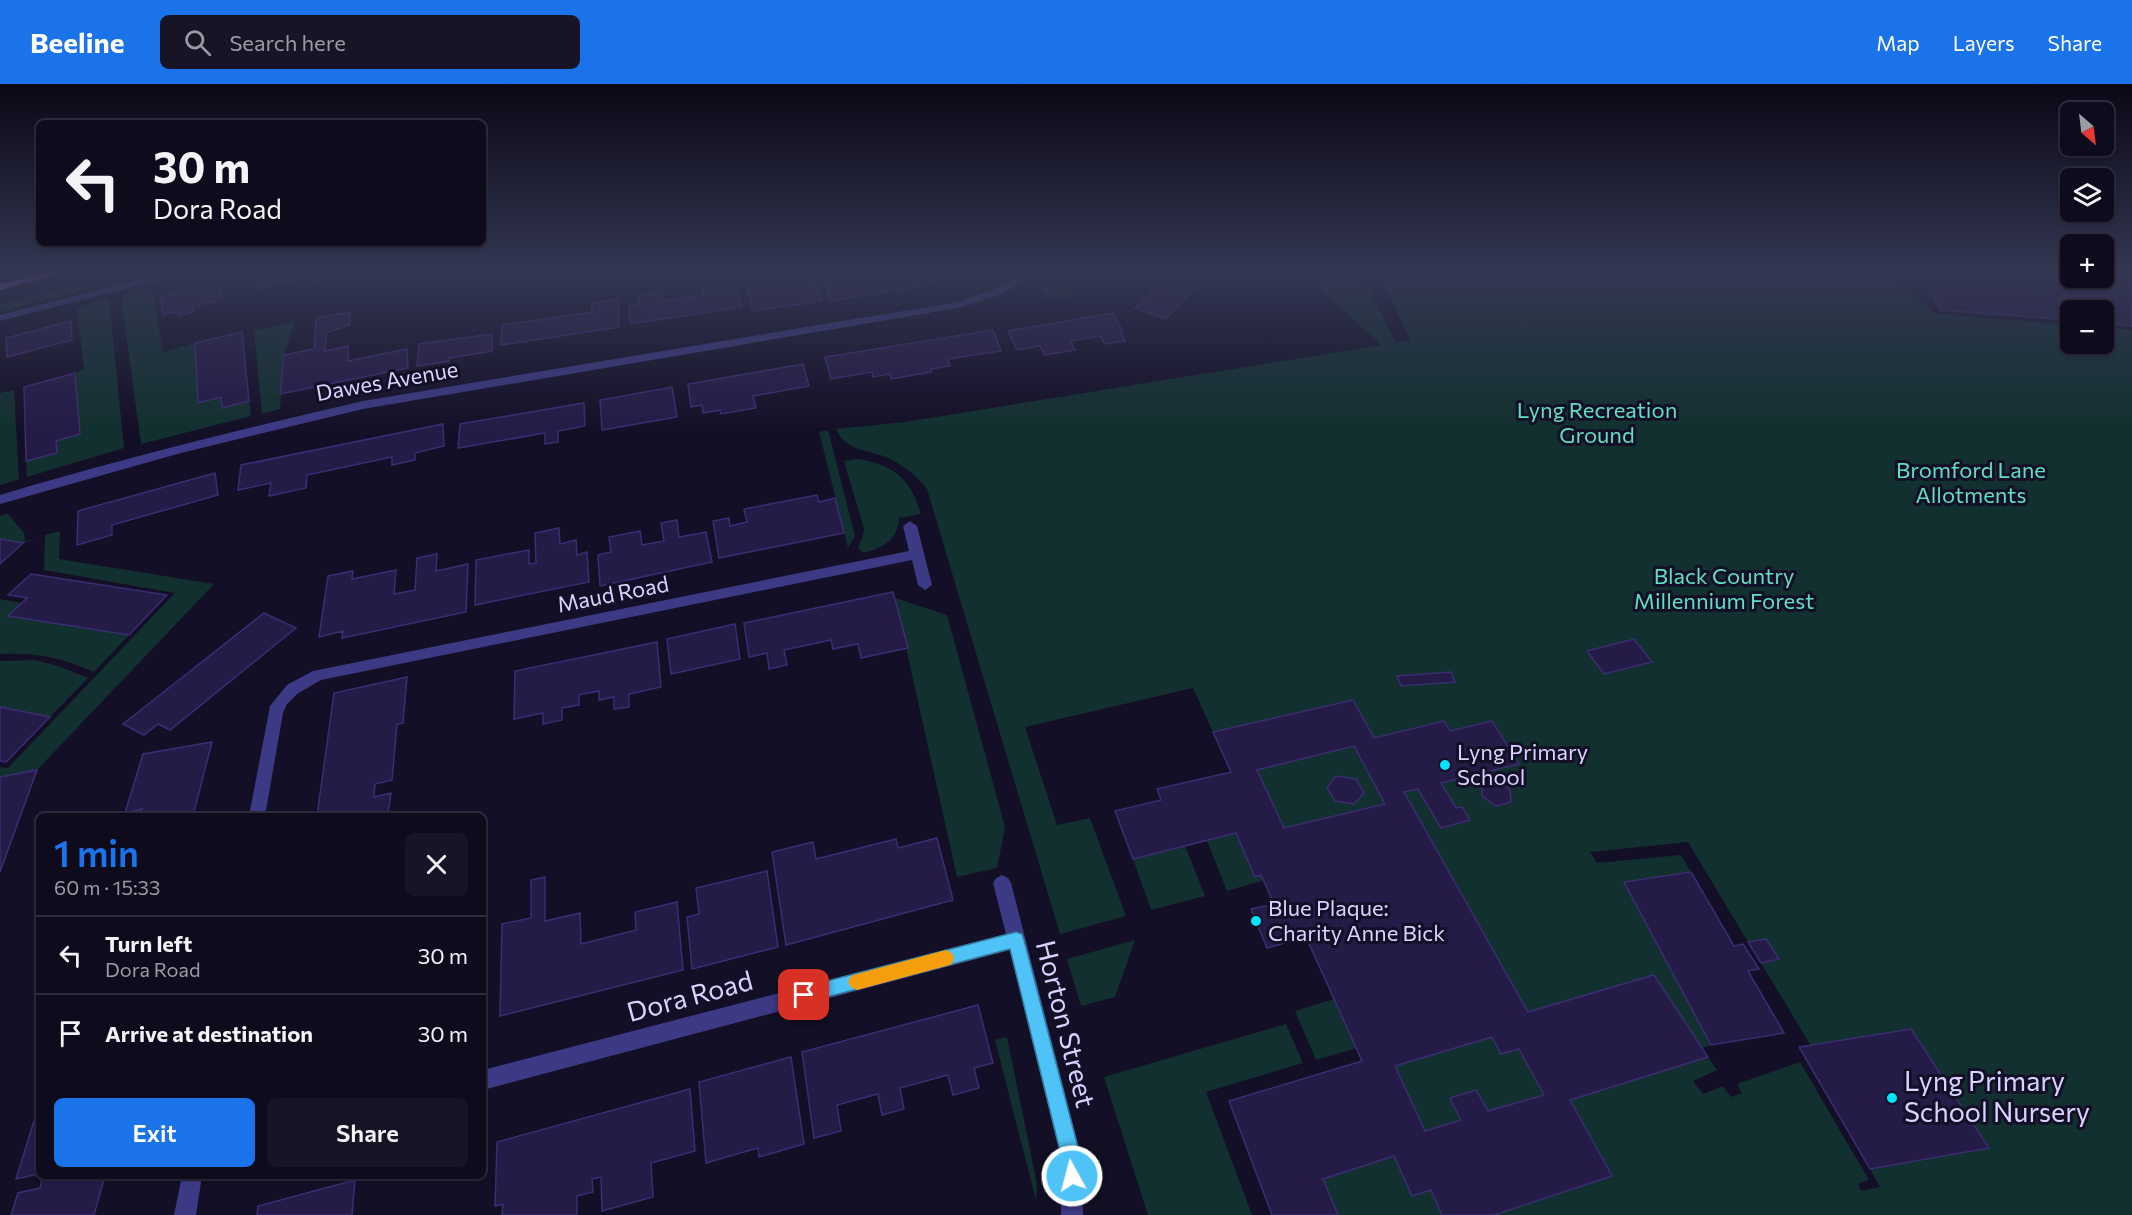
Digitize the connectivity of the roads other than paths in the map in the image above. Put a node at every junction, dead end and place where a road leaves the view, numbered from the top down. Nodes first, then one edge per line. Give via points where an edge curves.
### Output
1 (834, 326) edge
2 (0, 500) edge
3 (910, 526) dead end
4 (917, 554) junction
5 (925, 585) dead end
6 (257, 813) edge
7 (1002, 883) dead end
8 (1016, 940) junction
9 (486, 1079) edge
10 (191, 1179) edge
11 (185, 1215) edge
12 (1072, 1215) edge

1 - 2 street, Dawes Avenue via 363,405 132,461
3 - 4 street
4 - 5 street
4 - 6 street, Maud Road via 318,675 296,685 279,700
7 - 8 street, Horton Street
8 - 9 street, Dora Road
8 - 12 street, Horton Street via 1072,1159
10 - 11 street

